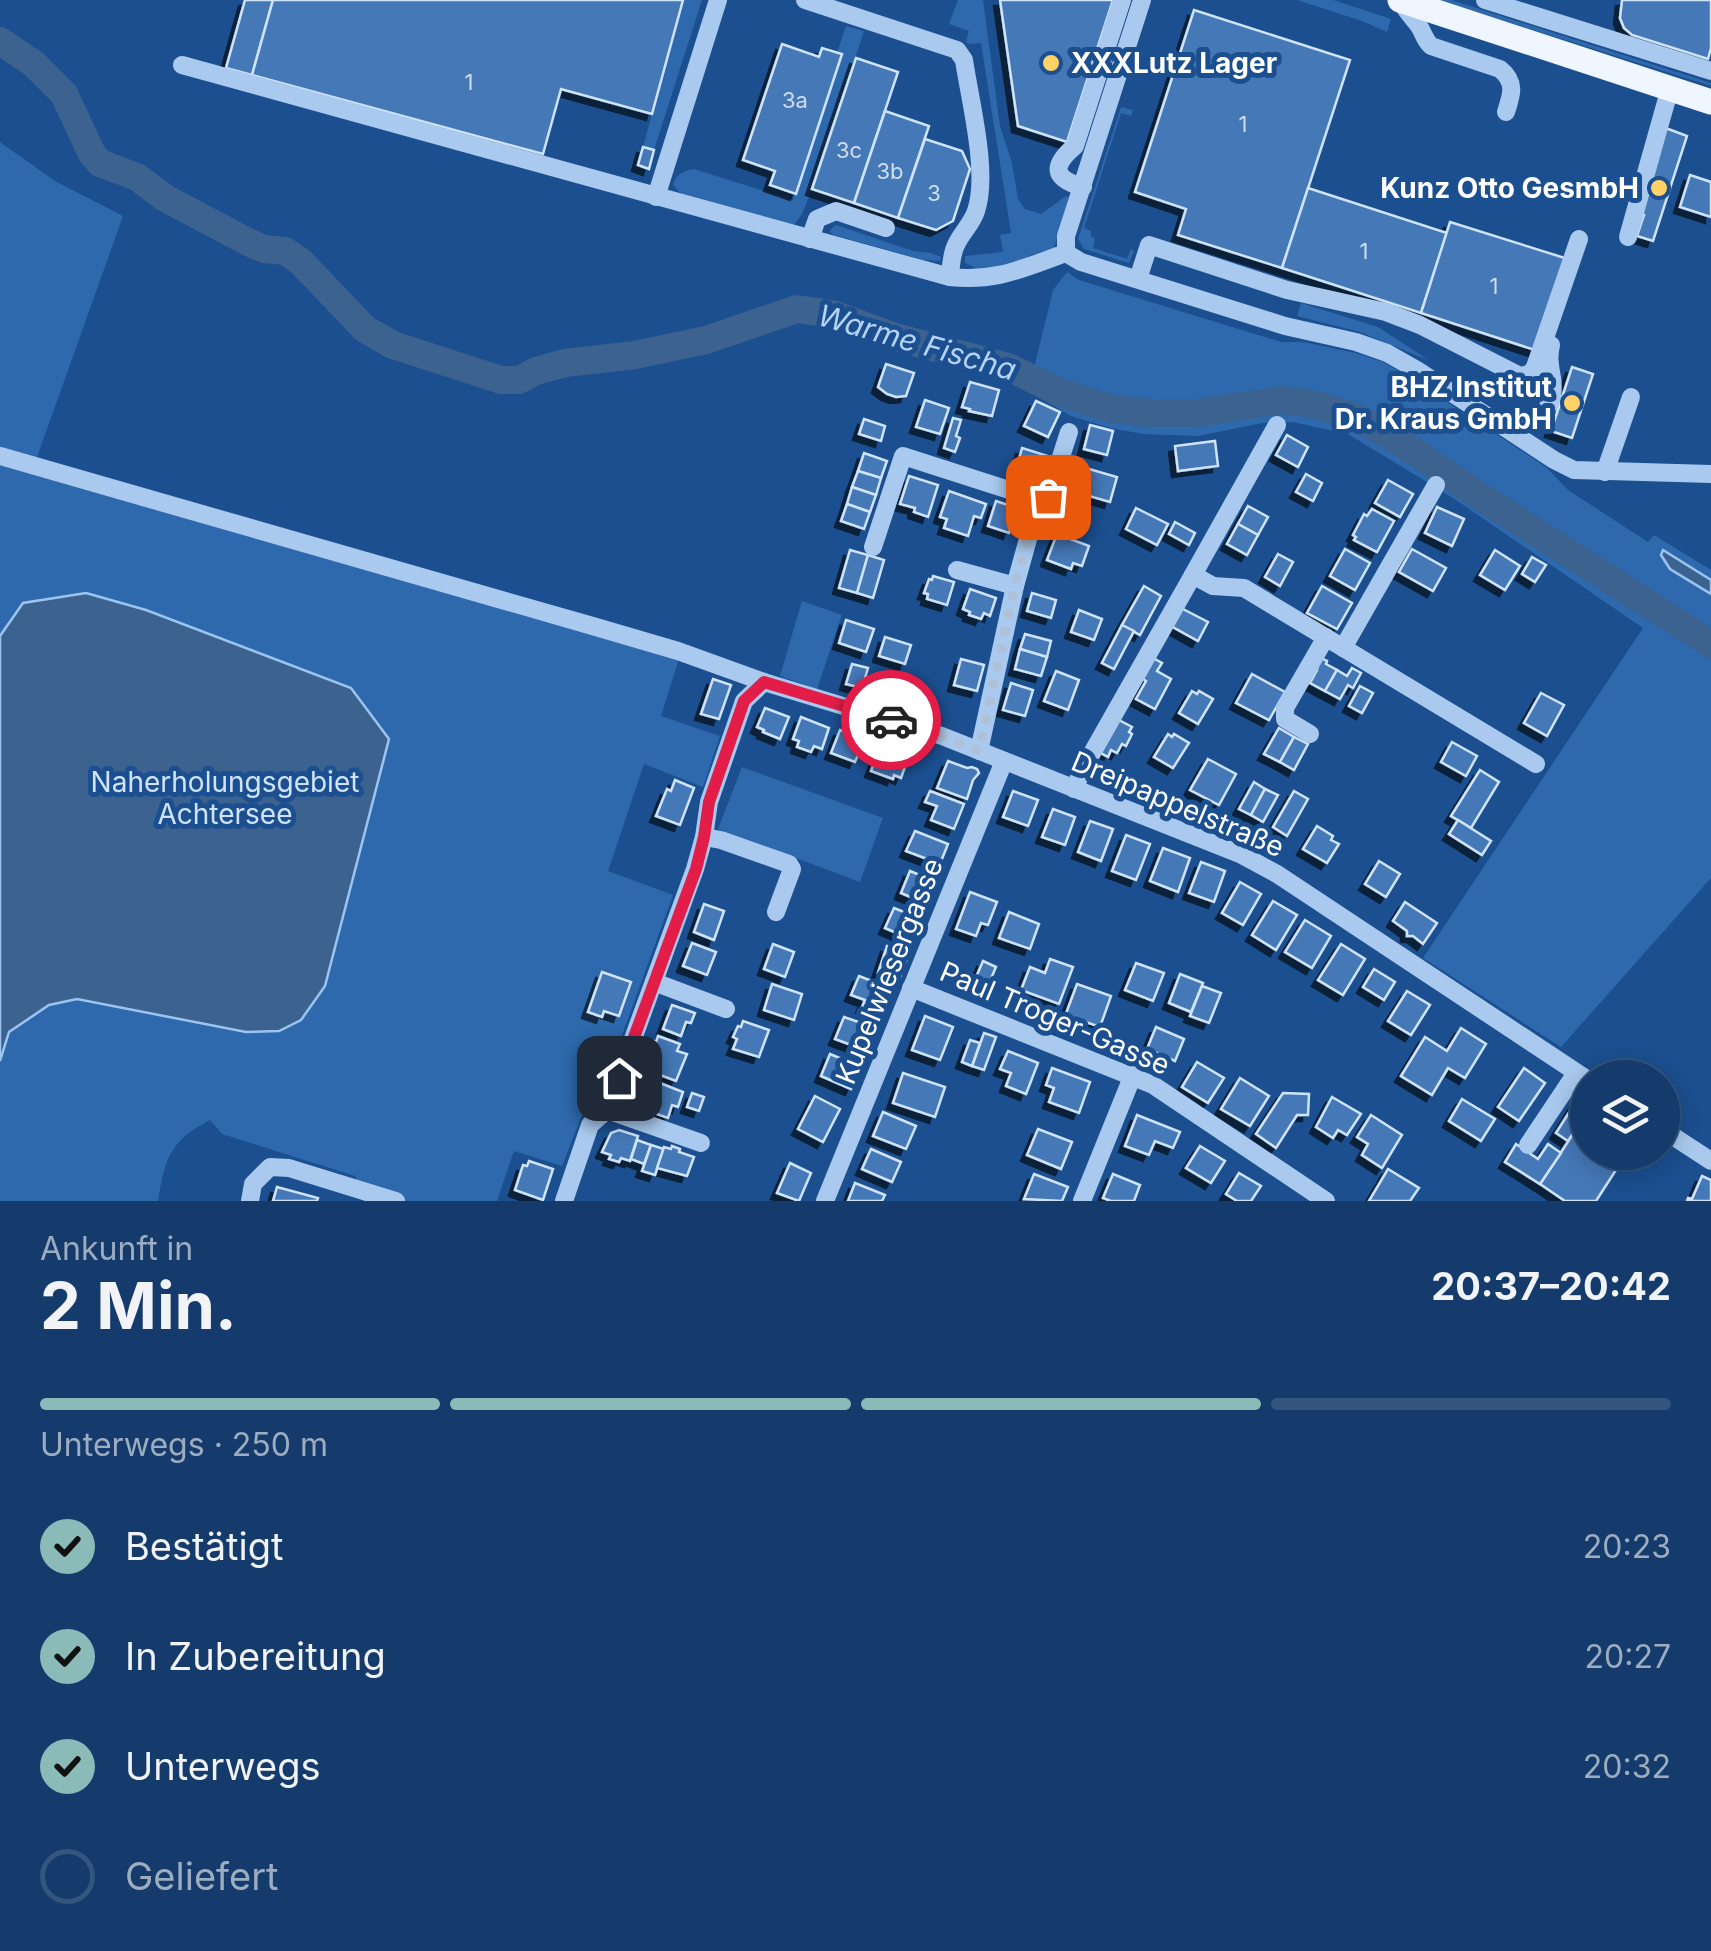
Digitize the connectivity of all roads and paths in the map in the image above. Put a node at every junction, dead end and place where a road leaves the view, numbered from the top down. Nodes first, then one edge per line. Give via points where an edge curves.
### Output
1 (718, 0) edge
2 (805, 0) edge
3 (1122, 0) edge
4 (1142, 0) edge
5 (1400, 0) edge
6 (1486, 0) edge
7 (182, 65) dead end
8 (1711, 72) edge
9 (1670, 88) junction
10 (1711, 102) edge
11 (1506, 112) dead end
12 (1083, 187) junction
13 (656, 197) junction
14 (886, 228) dead end
15 (1628, 237) dead end
16 (810, 239) junction
17 (1066, 253) junction
18 (950, 277) junction
19 (1138, 279) junction
20 (1630, 397) dead end
21 (1277, 425) dead end
22 (1509, 429) junction
23 (1069, 432) dead end
24 (0, 456) edge
25 (1605, 472) junction
26 (1711, 474) edge
27 (1436, 486) dead end
28 (1035, 502) junction
29 (873, 547) dead end
30 (957, 570) dead end
31 (1193, 575) junction
32 (1015, 586) junction
33 (1326, 637) junction
34 (1343, 648) junction
35 (764, 682) junction
36 (1310, 734) dead end
37 (979, 751) junction
38 (1004, 762) junction
39 (1536, 764) dead end
40 (1074, 790) junction
41 (704, 837) junction
42 (776, 912) dead end
43 (654, 982) junction
44 (911, 988) junction
45 (726, 1009) dead end
46 (1570, 1068) edge
47 (1133, 1076) junction
48 (1570, 1091) edge
49 (607, 1110) junction
50 (1680, 1139) edge
51 (702, 1143) dead end
52 (1528, 1145) dead end
53 (1708, 1154) edge
54 (250, 1201) edge
55 (396, 1201) edge
56 (564, 1201) edge
57 (825, 1201) edge
58 (1082, 1201) edge
59 (1326, 1201) edge

1 - 13 street
2 - 18 street via 957,50 964,60 980,170 977,209 957,242
3 - 12 street via 1075,146 1059,166 1067,183
4 - 12 street
5 - 9 main road
5 - 11 street via 1432,46 1508,75 1513,91
6 - 8 street
7 - 13 street
9 - 10 main road
9 - 15 street
12 - 17 street
13 - 16 street
14 - 16 street via 836,211 817,218
16 - 18 street
17 - 18 street via 997,277
17 - 19 street
19 - 22 street via 1387,353
19 - 22 street via 1149,245 1287,290 1386,312 1520,376 1535,367 1579,239 1578,263 1549,351 1552,394 1543,416
20 - 25 street
21 - 31 street
22 - 25 street via 1574,470
23 - 28 street via 1048,497
24 - 35 street, Dreipappelstraße via 596,626
25 - 26 street
27 - 34 street
28 - 29 street via 903,456
28 - 32 street
30 - 32 street
31 - 33 street via 1212,586 1244,588
31 - 40 street
32 - 37 street
33 - 34 street
33 - 36 street via 1285,708 1284,719
34 - 39 street
35 - 37 street, Dreipappelstraße
35 - 41 street via 744,701 709,802
37 - 38 street, Dreipappelstraße
38 - 40 street, Dreipappelstraße
38 - 44 street, Kupelwiesergasse
40 - 46 street, Dreipappelstraße via 1277,874
41 - 42 street via 789,864
41 - 43 street
43 - 45 street
43 - 49 street
44 - 47 street, Paul Troger-Gasse
44 - 57 street, Kupelwiesergasse
47 - 58 street
47 - 59 street, Paul Troger-Gasse
48 - 52 street
49 - 51 street
49 - 56 street via 590,1126
50 - 53 street
54 - 55 street via 254,1184 270,1167

